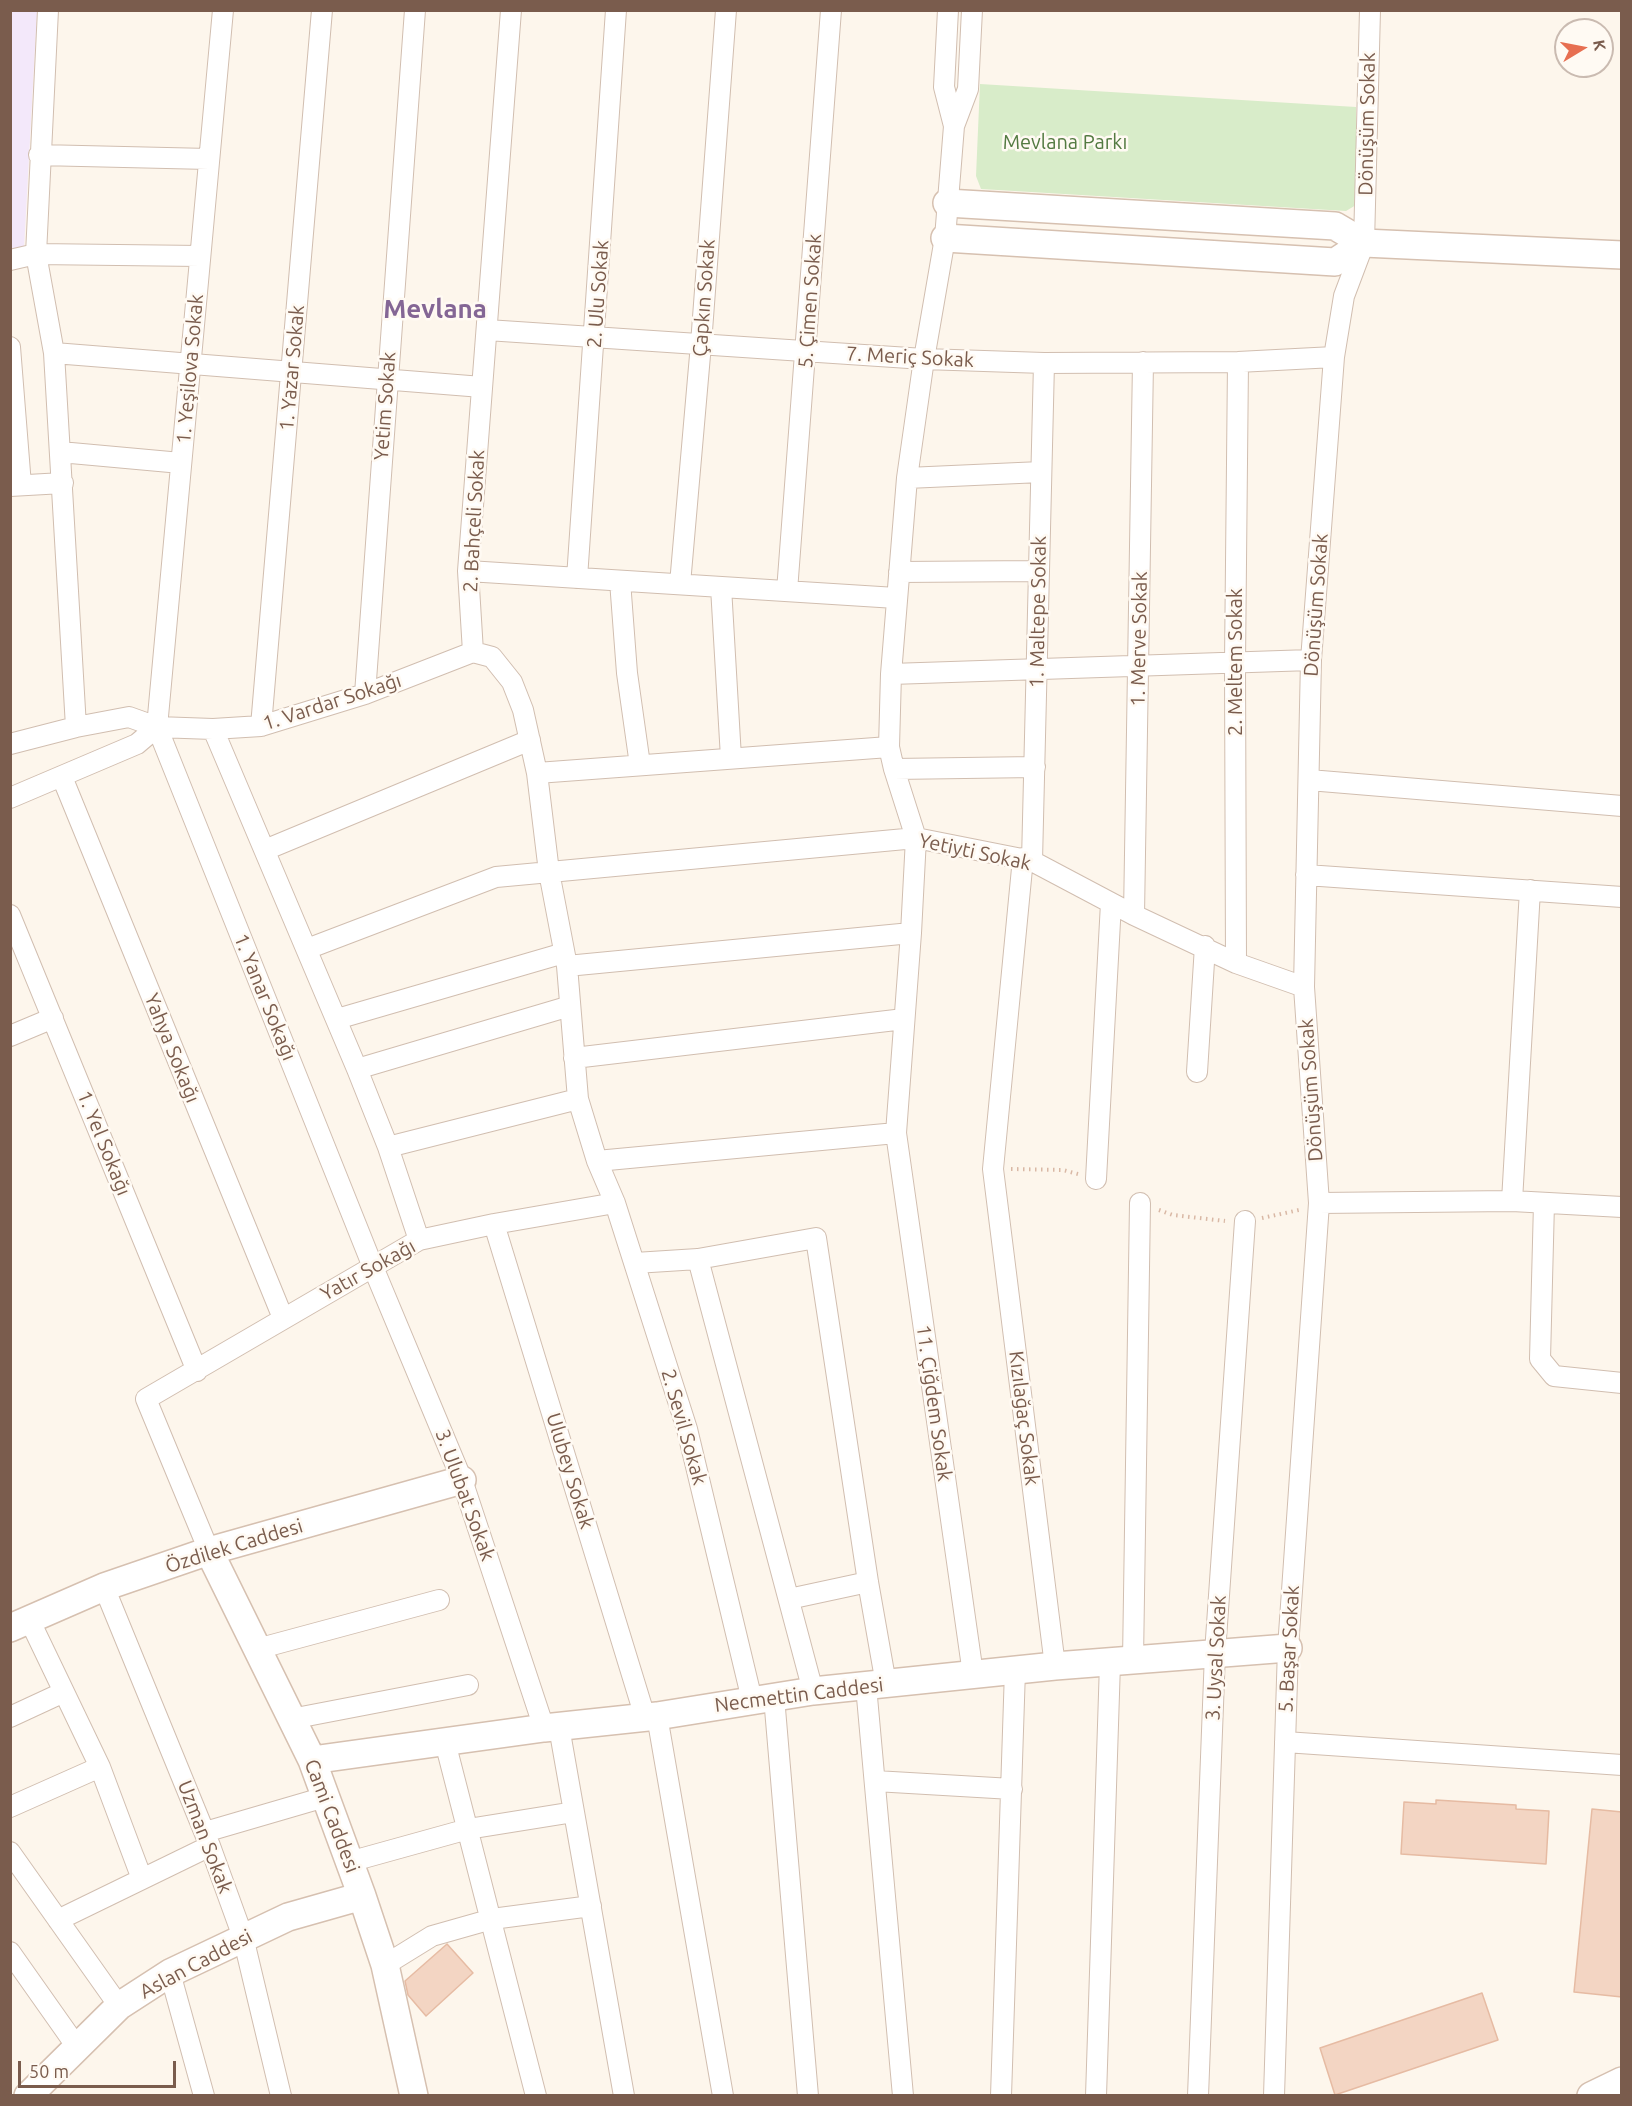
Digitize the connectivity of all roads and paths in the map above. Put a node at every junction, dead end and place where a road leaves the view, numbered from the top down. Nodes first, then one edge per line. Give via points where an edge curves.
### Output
1 (48, 10) edge
2 (223, 10) edge
3 (322, 10) edge
4 (415, 10) edge
5 (511, 10) edge
6 (616, 10) edge
7 (726, 10) edge
8 (831, 10) edge
9 (948, 10) edge
10 (972, 10) edge
11 (1370, 10) edge
12 (954, 126) junction
13 (39, 154) junction
14 (209, 159) junction
15 (947, 203) junction
16 (945, 238) junction
17 (1364, 243) junction
18 (36, 254) junction
19 (1622, 255) edge
20 (200, 256) junction
21 (10, 260) edge
22 (487, 330) junction
23 (595, 337) junction
24 (701, 344) junction
25 (10, 347) edge
26 (806, 351) junction
27 (54, 353) junction
28 (1334, 357) junction
29 (924, 359) junction
30 (1143, 362) junction
31 (1238, 362) junction
32 (1044, 363) junction
33 (190, 364) junction
34 (292, 372) junction
35 (387, 379) junction
36 (482, 387) junction
37 (60, 452) junction
38 (181, 463) junction
39 (1041, 472) junction
40 (907, 478) junction
41 (63, 483) junction
42 (16, 485) edge
43 (468, 571) junction
44 (899, 572) junction
45 (1039, 572) junction
46 (577, 578) junction
47 (620, 581) junction
48 (680, 584) junction
49 (722, 587) junction
50 (787, 591) junction
51 (896, 598) junction
52 (473, 652) junction
53 (1311, 660) junction
54 (1235, 663) junction
55 (1139, 666) junction
56 (1037, 669) junction
57 (891, 674) junction
58 (365, 694) junction
59 (261, 726) junction
60 (76, 727) junction
61 (157, 727) junction
62 (213, 729) junction
63 (530, 741) junction
64 (10, 744) edge
65 (889, 747) junction
66 (731, 758) junction
67 (640, 765) junction
68 (1035, 766) junction
69 (894, 769) junction
70 (537, 773) junction
71 (62, 777) junction
72 (1309, 780) junction
73 (10, 798) edge
74 (1622, 806) edge
75 (916, 838) junction
76 (265, 850) junction
77 (1027, 859) junction
78 (549, 872) junction
79 (1306, 875) junction
80 (1530, 891) junction
81 (1622, 897) edge
82 (1111, 903) junction
83 (10, 915) edge
84 (1134, 915) junction
85 (911, 933) junction
86 (1205, 946) junction
87 (307, 949) junction
88 (566, 959) junction
89 (1236, 963) junction
90 (1304, 987) junction
91 (570, 1006) junction
92 (53, 1018) junction
93 (337, 1019) junction
94 (904, 1019) junction
95 (10, 1036) edge
96 (574, 1058) junction
97 (357, 1069) junction
98 (1197, 1072) dead end
99 (578, 1099) junction
100 (896, 1132) junction
101 (388, 1147) junction
102 (597, 1161) junction
103 (1096, 1179) dead end
104 (1512, 1201) junction
105 (615, 1203) junction
106 (1140, 1203) dead end
107 (1319, 1203) junction
108 (1544, 1203) junction
109 (1622, 1207) edge
110 (1245, 1221) dead end
111 (494, 1224) junction
112 (419, 1240) junction
113 (698, 1259) junction
114 (634, 1263) junction
115 (373, 1267) junction
116 (283, 1318) junction
117 (197, 1371) junction
118 (1622, 1383) edge
119 (462, 1480) junction
120 (208, 1551) junction
121 (868, 1582) junction
122 (104, 1587) junction
123 (789, 1599) junction
124 (439, 1600) dead end
125 (20, 1623) edge
126 (1288, 1648) junction
127 (257, 1649) junction
128 (1215, 1653) junction
129 (1122, 1661) junction
130 (1055, 1666) junction
131 (1016, 1670) junction
132 (972, 1674) junction
133 (468, 1685) dead end
134 (876, 1685) junction
135 (813, 1691) junction
136 (64, 1692) junction
137 (763, 1698) junction
138 (651, 1716) junction
139 (10, 1717) edge
140 (291, 1719) junction
141 (551, 1728) junction
142 (446, 1742) junction
143 (1285, 1742) junction
144 (312, 1760) junction
145 (1622, 1765) edge
146 (100, 1767) junction
147 (875, 1781) junction
148 (1012, 1789) junction
149 (325, 1797) junction
150 (10, 1807) edge
151 (574, 1812) junction
152 (468, 1829) junction
153 (208, 1839) junction
154 (10, 1852) edge
155 (350, 1863) junction
156 (141, 1879) junction
157 (362, 1896) junction
158 (591, 1906) junction
159 (492, 1919) junction
160 (58, 1920) junction
161 (243, 1937) junction
162 (10, 1952) edge
163 (385, 1965) junction
164 (170, 1973) junction
165 (119, 2006) junction
166 (77, 2047) junction
167 (1622, 2081) edge
168 (28, 2096) edge
169 (204, 2096) edge
170 (281, 2096) edge
171 (414, 2096) edge
172 (536, 2096) edge
173 (624, 2096) edge
174 (723, 2096) edge
175 (808, 2096) edge
176 (903, 2096) edge
177 (1001, 2096) edge
178 (1096, 2096) edge
179 (1198, 2096) edge
180 (1274, 2096) edge
181 (1591, 2096) edge

1 - 13 street
2 - 14 street, 1. Yeşilova Sokak
3 - 34 street, 1. Yazar Sokak
4 - 35 street, Yetim Sokak
5 - 22 street, 2. Bahçeli Sokak
6 - 23 street, 2. Ulu Sokak
7 - 24 street, Çapkın Sokak
8 - 26 street, 5. Çimen Sokak
9 - 12 street via 944,87
10 - 12 street via 968,89
11 - 17 street, Dönüşüm Sokak
12 - 15 street
13 - 14 street
13 - 18 street
14 - 20 street, 1. Yeşilova Sokak
15 - 16 street
15 - 17 main road via 1335,226
16 - 17 main road via 1335,262
16 - 29 street
17 - 19 main road
17 - 28 street, Dönüşüm Sokak via 1344,296
18 - 20 street
18 - 21 street
18 - 27 street
20 - 33 street, 1. Yeşilova Sokak
22 - 23 street, 7. Meriç Sokak
22 - 36 street, 2. Bahçeli Sokak
23 - 24 street, 7. Meriç Sokak
23 - 46 street, 2. Ulu Sokak
24 - 26 street, 7. Meriç Sokak
24 - 48 street, Çapkın Sokak
25 - 42 street
26 - 29 street, 7. Meriç Sokak
26 - 50 street, 5. Çimen Sokak
27 - 33 street
27 - 37 street
28 - 31 street, 7. Meriç Sokak
28 - 53 street, Dönüşüm Sokak
29 - 32 street, 7. Meriç Sokak
29 - 40 street
30 - 31 street, 7. Meriç Sokak
30 - 32 street, 7. Meriç Sokak
30 - 55 street, 1. Merve Sokak
31 - 54 street, 2. Meltem Sokak
32 - 39 street, 1. Maltepe Sokak
33 - 34 street
33 - 38 street, 1. Yeşilova Sokak
34 - 35 street
34 - 59 street, 1. Yazar Sokak
35 - 36 street
35 - 58 street, Yetim Sokak
36 - 43 street, 2. Bahçeli Sokak
37 - 38 street
37 - 41 street
38 - 61 street, 1. Yeşilova Sokak
39 - 40 street
39 - 45 street, 1. Maltepe Sokak
40 - 44 street
41 - 42 street
41 - 60 street
43 - 46 street
43 - 52 street, 2. Bahçeli Sokak
44 - 45 street
44 - 51 street
45 - 56 street, 1. Maltepe Sokak
46 - 47 street
47 - 48 street
47 - 67 street
48 - 49 street
49 - 50 street
49 - 66 street
50 - 51 street
51 - 57 street
52 - 58 street, 1. Vardar Sokağı
52 - 63 street via 492,657 512,682
53 - 54 street
53 - 72 street, Dönüşüm Sokak
54 - 55 street
54 - 89 street, 2. Meltem Sokak
55 - 56 street
55 - 84 street, 1. Merve Sokak
56 - 57 street
56 - 68 street, 1. Maltepe Sokak
57 - 65 street
58 - 59 street, 1. Vardar Sokağı
59 - 62 street, 1. Vardar Sokağı
60 - 61 street, 1. Vardar Sokağı via 129,717
60 - 64 street, 1. Vardar Sokağı
61 - 62 street, 1. Vardar Sokağı
61 - 71 street via 136,744
61 - 115 street, 1. Yanar Sokağı
62 - 76 street
63 - 70 street
63 - 76 street
65 - 66 street
65 - 69 street
66 - 67 street
67 - 70 street
68 - 69 street
68 - 77 street, 1. Maltepe Sokak
69 - 75 street
70 - 78 street
71 - 73 street
71 - 116 street, Yahya Sokağı
72 - 74 street
72 - 79 street, Dönüşüm Sokak
75 - 77 street, Yetiyti Sokak
75 - 78 street, Yetiyti Sokak
75 - 85 street, 11. Çiğdem Sokak
76 - 87 street
77 - 82 street, Yetiyti Sokak
77 - 130 street, Kızılağaç Sokak via 993,1169
78 - 87 street, Yetiyti Sokak via 496,877
78 - 88 street
79 - 80 street
79 - 90 street, Dönüşüm Sokak
80 - 81 street
80 - 104 street
82 - 84 street, Yetiyti Sokak
82 - 103 street
83 - 92 street, 1. Yel Sokağı
84 - 86 street, Yetiyti Sokak
85 - 88 street
85 - 94 street, 11. Çiğdem Sokak
86 - 89 street, Yetiyti Sokak
86 - 98 street
87 - 93 street
88 - 91 street
88 - 93 street
89 - 90 street, Yetiyti Sokak
90 - 107 street, Dönüşüm Sokak
91 - 96 street
91 - 97 street
92 - 95 street
92 - 117 street, 1. Yel Sokağı
93 - 97 street
94 - 96 street
94 - 100 street, 11. Çiğdem Sokak
96 - 99 street
97 - 101 street
99 - 101 street
99 - 102 street
100 - 102 street
100 - 132 street, 11. Çiğdem Sokak
101 - 112 street
102 - 105 street, 2. Sevil Sokak
104 - 107 street
104 - 108 street
105 - 111 street, Yatır Sokağı
105 - 114 street, 2. Sevil Sokak
106 - 129 street
107 - 126 street, 5. Başar Sokak
108 - 109 street
108 - 118 street via 1540,1359 1554,1377
110 - 128 street, 3. Uysal Sokak
111 - 112 street, Yatır Sokağı
111 - 138 street, Ulubey Sokak
112 - 115 street, Yatır Sokağı
113 - 114 street
113 - 121 street via 816,1238
113 - 123 street
114 - 137 street, 2. Sevil Sokak via 687,1429
115 - 116 street, Yatır Sokağı
115 - 119 street, 3. Ulubat Sokak
116 - 117 street, Yatır Sokağı
117 - 120 street, Yatır Sokağı via 146,1399
119 - 120 main road, Özdilek Caddesi
119 - 141 street, 3. Ulubat Sokak
120 - 122 main road, Özdilek Caddesi
120 - 127 main road, Cami Caddesi
121 - 123 street
121 - 134 street
122 - 125 main road, Özdilek Caddesi
122 - 153 street, Uzman Sokak
123 - 135 street
124 - 127 street
125 - 136 street
126 - 128 main road, Necmettin Caddesi
126 - 143 street, 5. Başar Sokak
127 - 140 main road, Cami Caddesi
128 - 129 main road, Necmettin Caddesi
128 - 179 street, 3. Uysal Sokak
129 - 130 main road, Necmettin Caddesi
129 - 178 street
130 - 131 main road, Necmettin Caddesi
131 - 132 main road, Necmettin Caddesi
131 - 148 street
132 - 134 main road, Necmettin Caddesi
133 - 140 street
134 - 135 main road, Necmettin Caddesi
134 - 147 street
135 - 137 main road, Necmettin Caddesi
136 - 139 street
136 - 146 street
137 - 138 main road, Necmettin Caddesi
137 - 175 street, 2. Sevil Sokak
138 - 141 main road, Necmettin Caddesi
138 - 174 street, Ulubey Sokak
140 - 144 main road, Cami Caddesi
141 - 142 main road, Necmettin Caddesi
141 - 151 street, 3. Ulubat Sokak
142 - 144 main road, Necmettin Caddesi
142 - 152 street
143 - 145 street
143 - 180 street, 5. Başar Sokak
144 - 149 main road, Cami Caddesi
146 - 150 street
146 - 156 street
147 - 148 street
147 - 176 street
148 - 177 street
149 - 153 street
149 - 155 main road, Cami Caddesi
151 - 152 street
151 - 158 street, 3. Ulubat Sokak
152 - 155 street
152 - 159 street
153 - 156 street
153 - 161 street, Uzman Sokak
154 - 160 street
155 - 157 main road, Cami Caddesi
156 - 160 street
157 - 161 main road, Aslan Caddesi via 288,1917
157 - 163 main road, Cami Caddesi
158 - 159 street
158 - 173 street, 3. Ulubat Sokak
159 - 163 street via 432,1936
159 - 172 street
160 - 165 street
161 - 164 main road, Aslan Caddesi
161 - 170 street, Uzman Sokak
162 - 166 street
163 - 171 main road, Cami Caddesi
164 - 165 main road, Aslan Caddesi
164 - 169 street
165 - 166 main road, Aslan Caddesi
166 - 168 main road, Aslan Caddesi
167 - 181 main road

